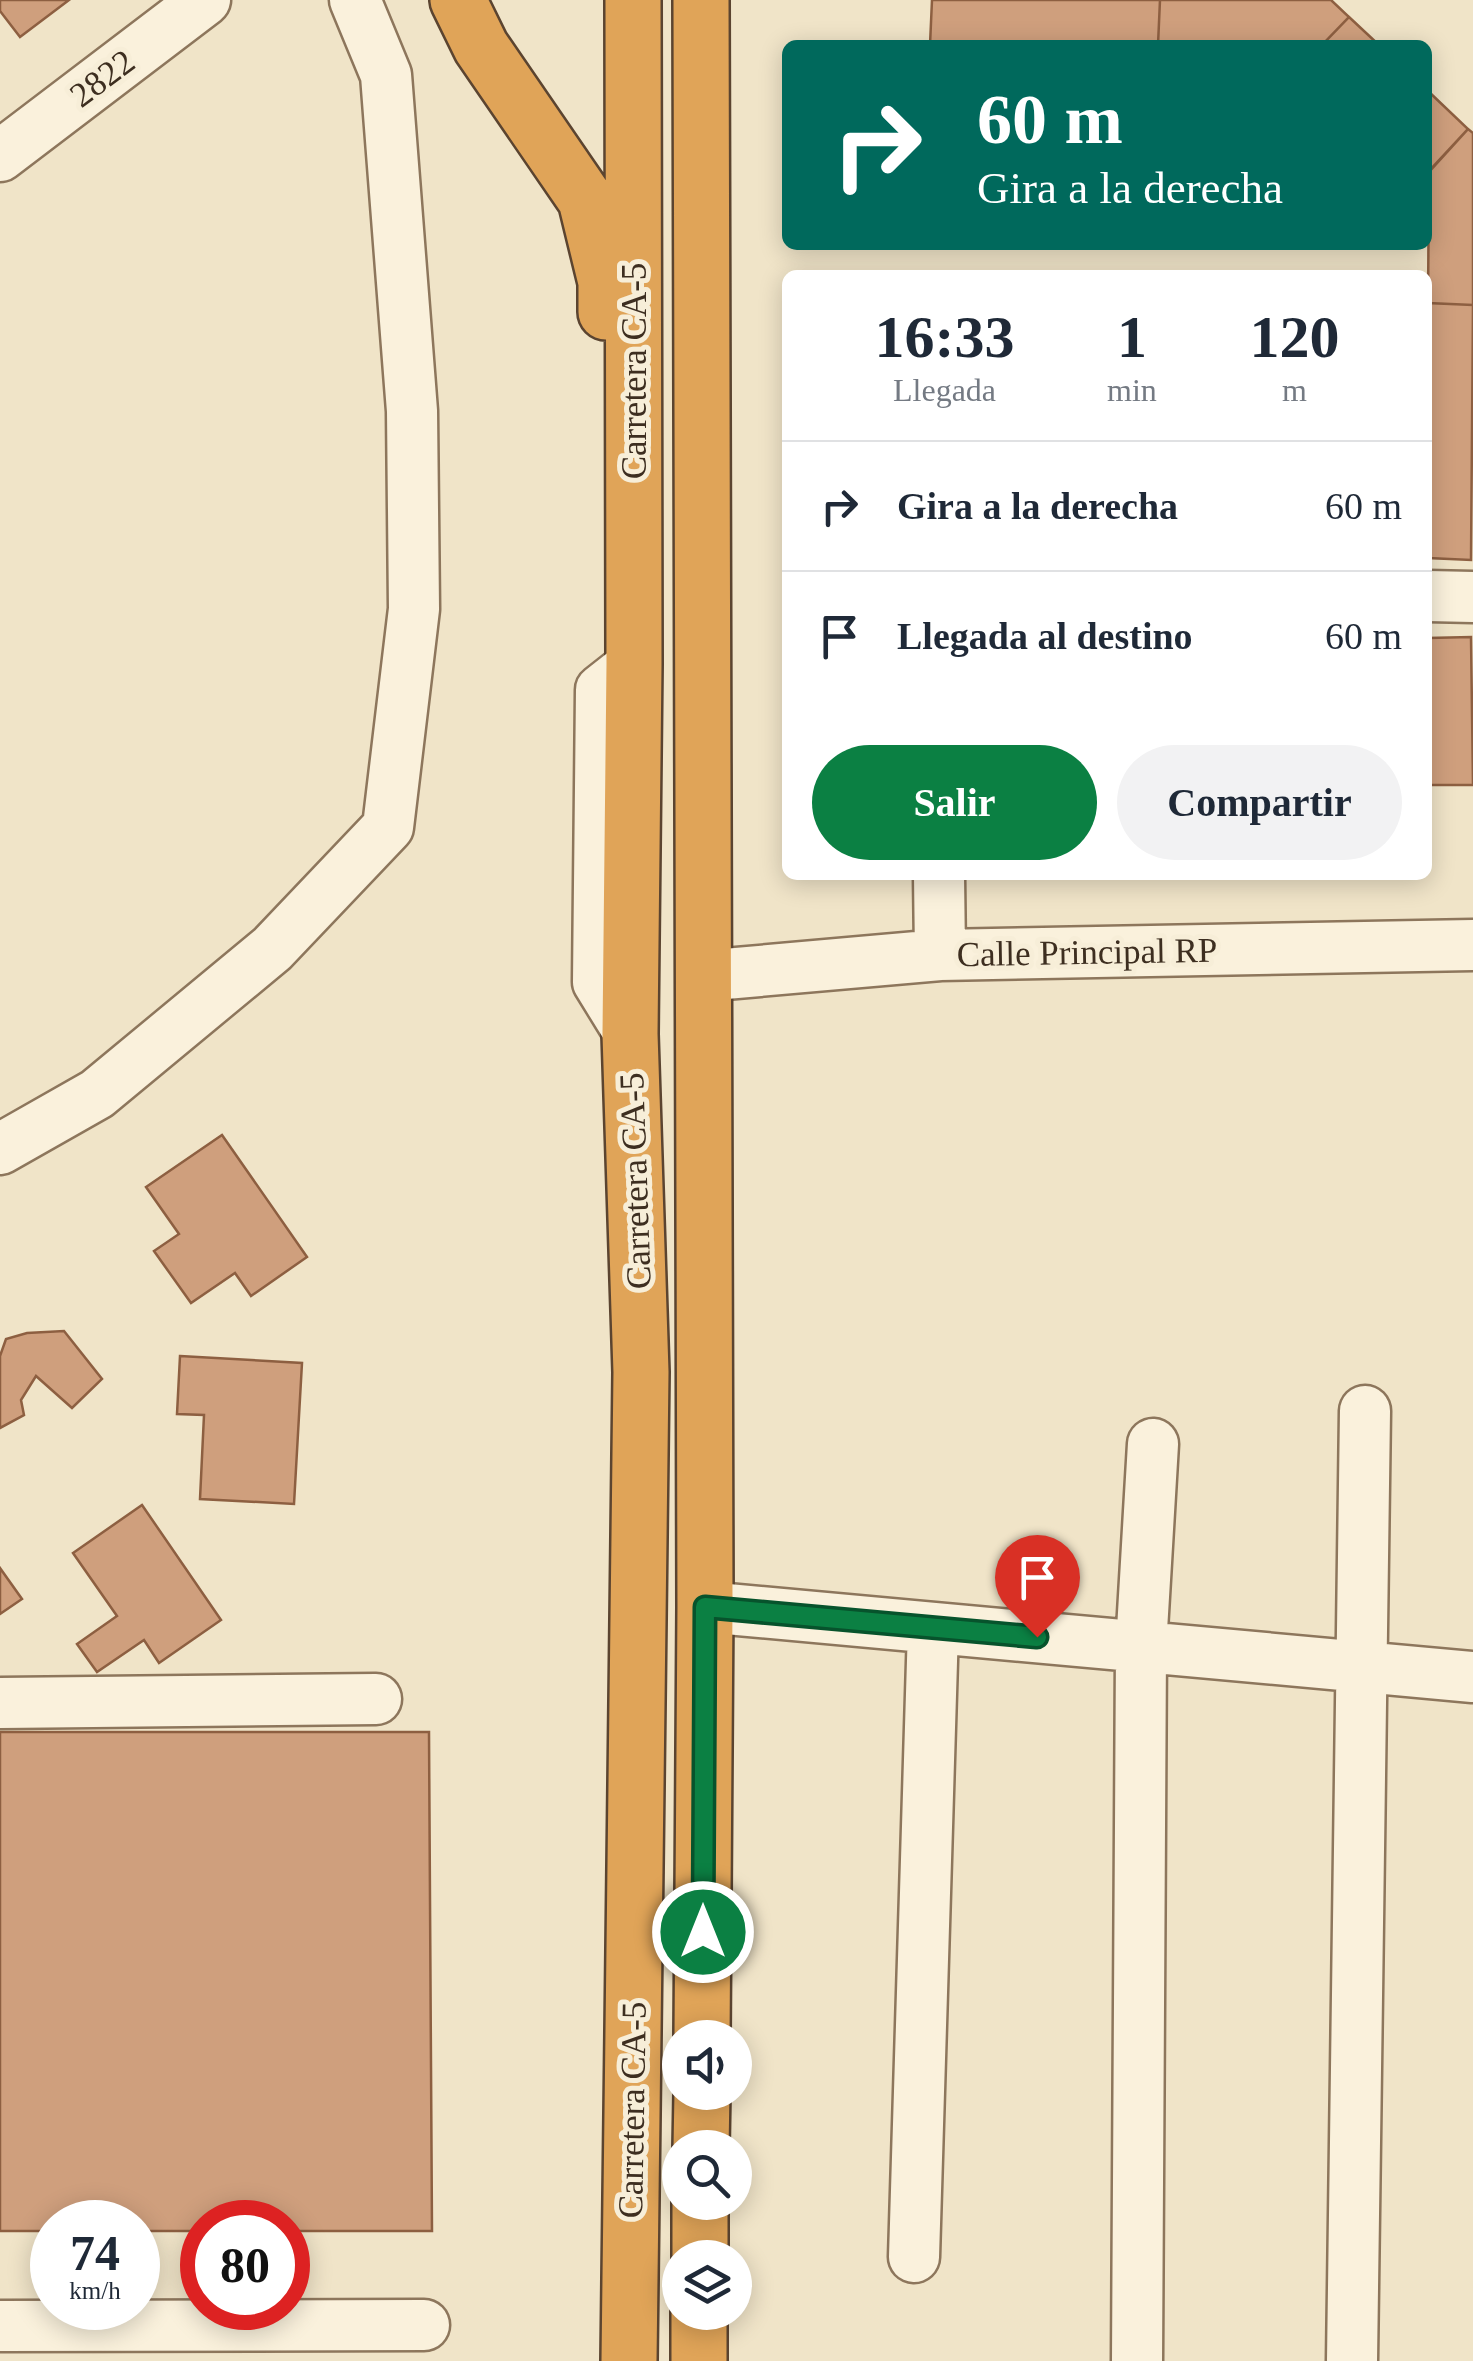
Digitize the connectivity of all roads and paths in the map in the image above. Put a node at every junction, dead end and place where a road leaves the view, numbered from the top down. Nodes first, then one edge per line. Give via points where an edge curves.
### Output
1 (205, 0) edge
2 (355, 0) edge
3 (458, 0) edge
4 (633, 0) edge
5 (700, 0) edge
6 (0, 156) edge
7 (1432, 596) edge
8 (1473, 597) edge
9 (634, 664) junction
10 (939, 880) edge
11 (1473, 945) edge
12 (940, 955) junction
13 (702, 976) junction
14 (0, 1150) edge
15 (1365, 1411) dead end
16 (1153, 1444) dead end
17 (641, 1477) junction
18 (705, 1607) junction
19 (933, 1628) junction
20 (1141, 1646) junction
21 (1360, 1667) junction
22 (1473, 1677) edge
23 (376, 1700) dead end
24 (0, 1703) edge
25 (703, 1932) junction
26 (702, 2020) edge
27 (914, 2257) dead end
28 (0, 2326) edge
29 (424, 2326) dead end
30 (699, 2330) edge
31 (249, 2344) edge
32 (629, 2361) edge
33 (699, 2361) edge
34 (1137, 2361) edge
35 (1352, 2361) edge

1 - 6 street, 2822
2 - 14 street via 386,75 412,412 414,609 388,826 272,949 97,1094
3 - 9 highway via 481,47 586,200 606,282 602,585
4 - 9 highway, Carretera CA-5
5 - 13 highway, Carretera CA-5
7 - 8 street
9 - 17 highway, Carretera CA-5 via 630,1034
10 - 12 street
11 - 12 street, Calle Principal RP
12 - 13 street, Calle Principal RP
13 - 18 highway, Carretera CA-5
15 - 21 street
16 - 20 street
17 - 25 highway via 670,1911 683,1929
17 - 32 highway, Carretera CA-5
18 - 19 street
18 - 25 highway, Carretera CA-5
19 - 20 street
19 - 27 street
20 - 21 street
20 - 34 street
21 - 22 street
21 - 35 street
23 - 24 street
25 - 26 highway, Carretera CA-5
28 - 31 street
29 - 31 street
30 - 33 highway

